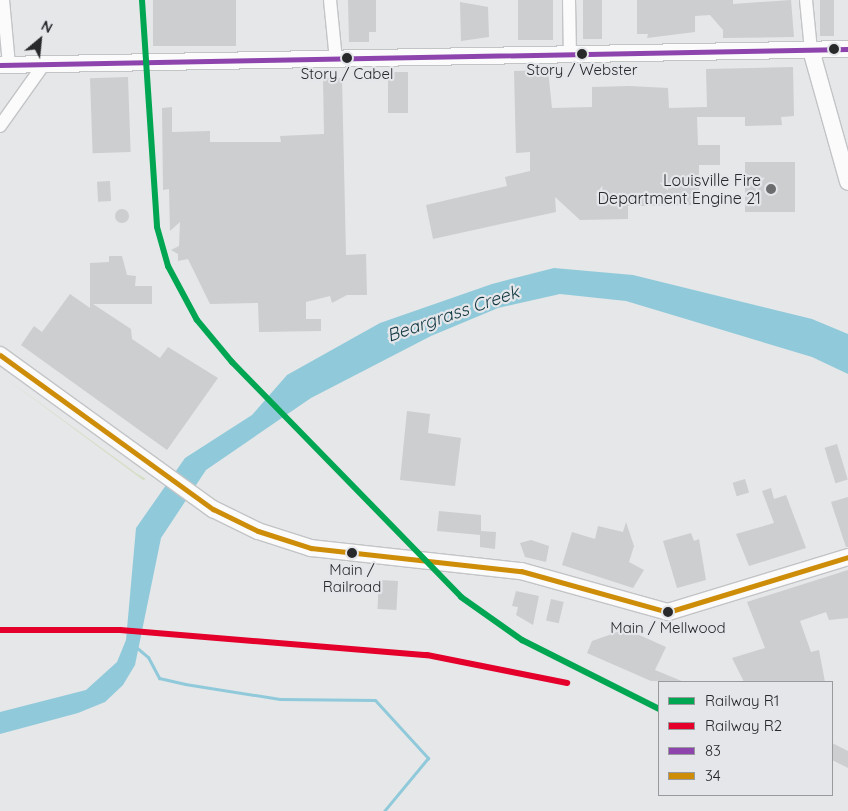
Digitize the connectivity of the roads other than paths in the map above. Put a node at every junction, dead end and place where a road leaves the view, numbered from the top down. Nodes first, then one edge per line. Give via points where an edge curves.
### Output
1 (3, 0) edge
2 (330, 0) edge
3 (569, 0) edge
4 (806, 0) edge
5 (848, 49) edge
6 (811, 50) junction
7 (570, 56) junction
8 (336, 60) junction
9 (44, 64) junction
10 (4, 65) edge
11 (0, 126) edge
12 (848, 182) edge
13 (0, 356) edge
14 (848, 557) edge

1 - 10 street
2 - 8 street
3 - 7 street
4 - 6 street
5 - 6 main road
6 - 7 main road
6 - 12 main road
7 - 8 main road
8 - 9 main road
9 - 10 main road
9 - 11 street
13 - 14 main road via 196,498 258,531 312,548 521,571 668,612

